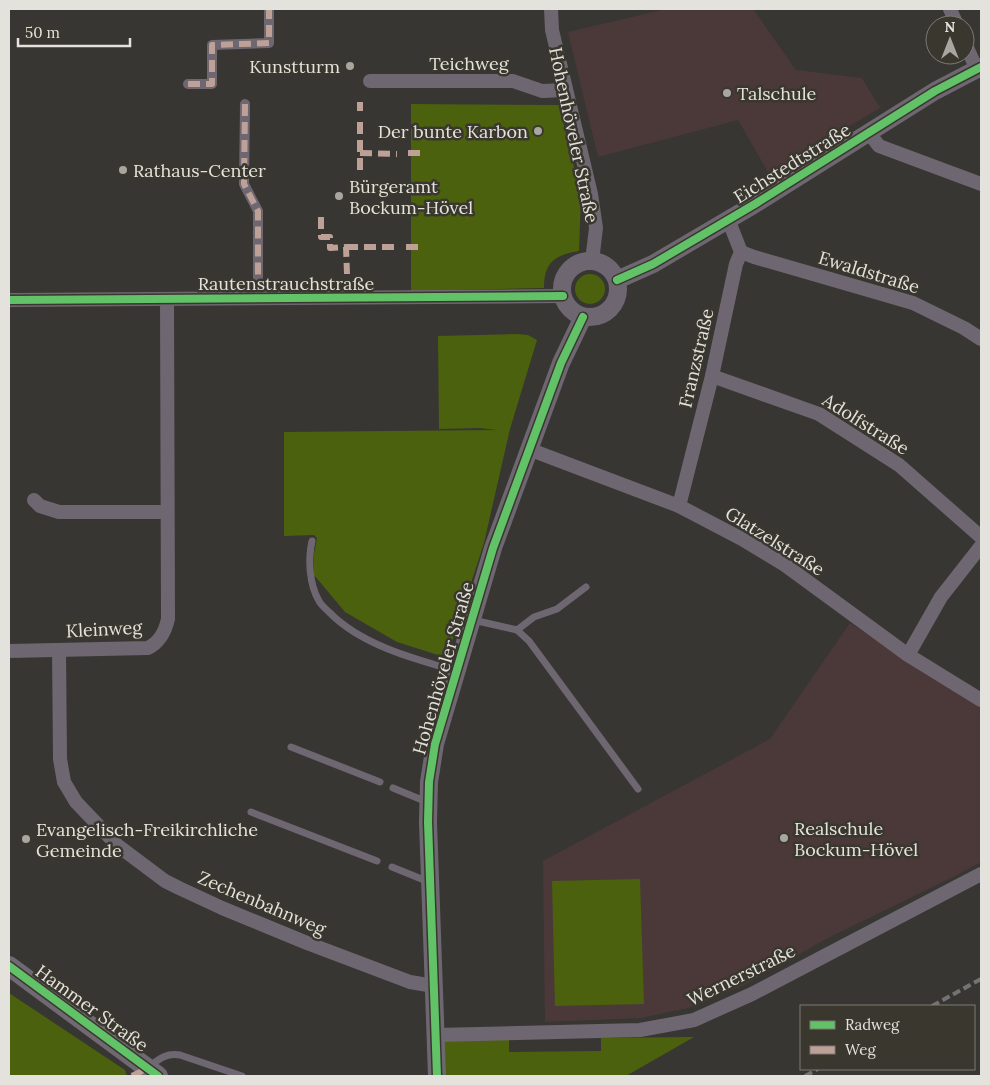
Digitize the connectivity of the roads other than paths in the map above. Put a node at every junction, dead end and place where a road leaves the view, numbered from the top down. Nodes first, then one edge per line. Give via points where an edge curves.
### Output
1 (269, 9) edge
2 (551, 9) edge
3 (979, 68) edge
4 (370, 81) dead end
5 (188, 84) dead end
6 (566, 90) junction
7 (245, 104) dead end
8 (869, 133) junction
9 (981, 184) edge
10 (728, 220) junction
11 (741, 252) junction
12 (592, 261) junction
13 (617, 280) junction
14 (563, 296) junction
15 (258, 298) junction
16 (166, 299) junction
17 (9, 300) edge
18 (583, 317) junction
19 (981, 339) edge
20 (712, 376) junction
21 (531, 450) junction
22 (34, 500) dead end
23 (679, 506) junction
24 (167, 512) junction
25 (981, 537) edge
26 (312, 541) dead end
27 (981, 546) edge
28 (586, 586) dead end
29 (473, 620) junction
30 (517, 630) junction
31 (59, 650) junction
32 (9, 651) edge
33 (908, 655) junction
34 (457, 671) junction
35 (981, 700) edge
36 (291, 747) dead end
37 (380, 782) dead end
38 (393, 788) dead end
39 (638, 790) dead end
40 (428, 802) junction
41 (251, 812) dead end
42 (377, 861) dead end
43 (392, 867) dead end
44 (981, 874) edge
45 (430, 882) junction
46 (9, 966) edge
47 (434, 986) junction
48 (436, 1035) junction
49 (153, 1072) edge
50 (242, 1076) edge
51 (437, 1076) edge

1 - 5 street via 269,43 212,45 212,84
2 - 6 street, Hohenhöveler Straße via 552,30
3 - 8 street, Eichstedtstraße via 935,91
4 - 6 street, Teichweg via 513,81 542,91
6 - 12 street, Hohenhöveler Straße via 591,194 596,228
7 - 15 street via 244,184 258,211
8 - 9 street via 879,146
8 - 10 street, Eichstedtstraße
10 - 11 street
10 - 13 street, Eichstedtstraße via 653,264
11 - 19 street, Ewaldstraße via 913,303
11 - 20 street, Franzstraße
12 - 13 street via 608,267
12 - 14 street via 584,261 568,270 562,287
13 - 18 street via 618,297 608,311 600,316
14 - 15 street, Rautenstrauchstraße
14 - 18 street via 570,309
15 - 16 street, Rautenstrauchstraße
16 - 17 street, Rautenstrauchstraße
16 - 24 street, Kleinweg
18 - 21 street, Hohenhöveler Straße via 562,363
20 - 23 street, Franzstraße
20 - 25 street, Adolfstraße via 818,414 899,465
21 - 23 street, Glatzelstraße
21 - 29 street, Hohenhöveler Straße via 493,548
22 - 24 street via 40,506 59,512
23 - 33 street, Glatzelstraße via 785,565
24 - 31 street, Kleinweg via 168,619 159,640 148,648
26 - 34 lane via 311,575 319,601 336,619 390,649
27 - 33 street via 941,598
28 - 30 lane via 557,609 534,617
29 - 30 lane
29 - 34 street, Hohenhöveler Straße
30 - 39 lane via 529,641
31 - 32 street, Kleinweg
31 - 47 street, Zechenbahnweg via 60,759 64,782 76,802 117,845 165,881 222,908 410,982
33 - 35 street, Glatzelstraße
34 - 40 street, Hohenhöveler Straße via 435,744
36 - 37 lane
38 - 40 lane
40 - 45 street, Hohenhöveler Straße
41 - 42 lane
43 - 45 lane
44 - 48 street, Wernerstraße via 752,994 694,1020 640,1030
45 - 47 street, Hohenhöveler Straße
46 - 49 main road, Hammer Straße
47 - 48 street, Hohenhöveler Straße
48 - 51 street, Hohenhöveler Straße
49 - 50 lane via 159,1059 172,1054

